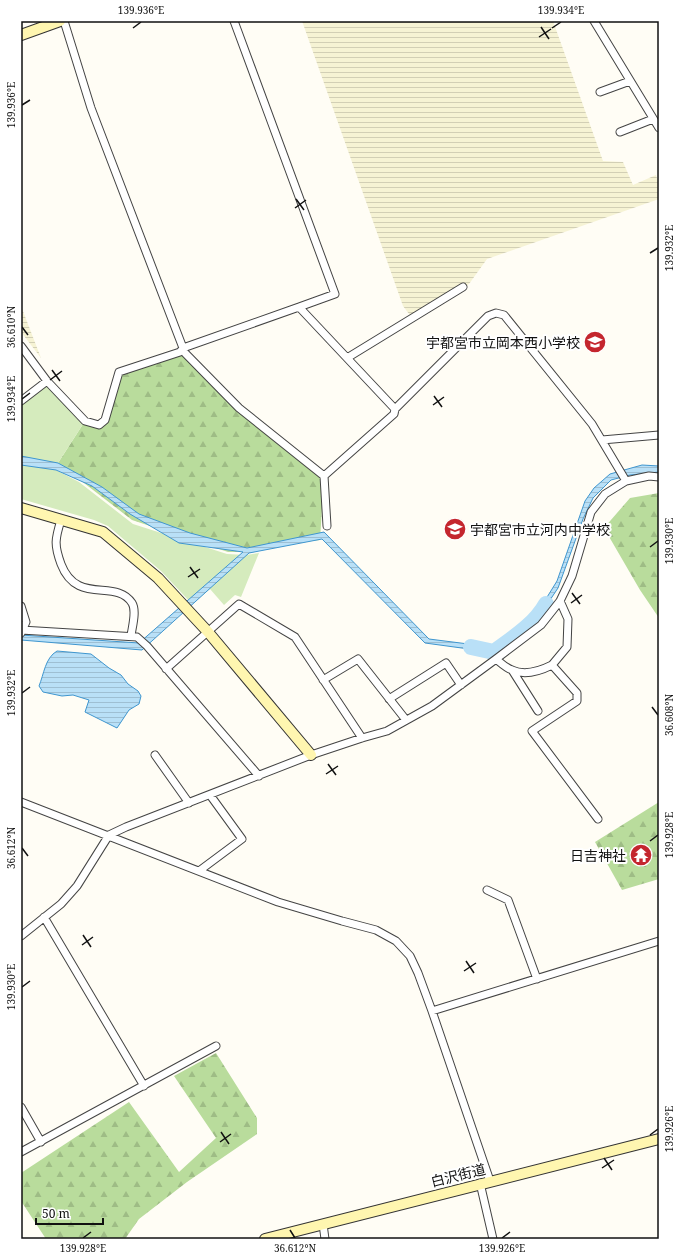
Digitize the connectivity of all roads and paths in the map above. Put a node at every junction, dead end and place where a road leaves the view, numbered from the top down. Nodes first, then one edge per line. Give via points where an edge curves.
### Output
1 (60, 21) edge
2 (64, 21) edge
3 (234, 21) edge
4 (594, 21) edge
5 (21, 35) edge
6 (630, 81) junction
7 (600, 92) dead end
8 (653, 119) junction
9 (659, 128) edge
10 (620, 132) dead end
11 (463, 287) dead end
12 (299, 307) junction
13 (21, 346) edge
14 (183, 348) junction
15 (347, 358) junction
16 (47, 382) junction
17 (21, 401) edge
18 (395, 409) junction
19 (659, 435) edge
20 (602, 440) junction
21 (324, 476) junction
22 (623, 476) junction
23 (659, 477) edge
24 (21, 508) edge
25 (61, 520) junction
26 (327, 526) dead end
27 (560, 601) junction
28 (21, 606) edge
29 (22, 631) edge
30 (208, 632) junction
31 (131, 636) junction
32 (496, 659) junction
33 (552, 665) junction
34 (166, 669) junction
35 (512, 670) junction
36 (323, 680) junction
37 (461, 685) junction
38 (390, 699) junction
39 (538, 711) dead end
40 (406, 720) junction
41 (362, 738) junction
42 (155, 755) dead end
43 (312, 755) junction
44 (259, 776) junction
45 (210, 795) junction
46 (21, 802) edge
47 (189, 803) junction
48 (598, 819) dead end
49 (109, 835) junction
50 (199, 871) junction
51 (488, 890) dead end
52 (44, 917) junction
53 (21, 936) edge
54 (659, 941) edge
55 (537, 979) junction
56 (432, 1011) junction
57 (216, 1046) dead end
58 (144, 1086) junction
59 (21, 1107) edge
60 (659, 1139) edge
61 (41, 1142) junction
62 (21, 1152) edge
63 (485, 1182) junction
64 (323, 1224) junction
65 (265, 1239) edge
66 (324, 1239) edge
67 (494, 1239) edge

1 - 5 street
2 - 14 street via 91,108
3 - 12 street via 335,294
4 - 6 street
6 - 7 street
6 - 8 street
8 - 9 street
8 - 10 street
11 - 15 street
12 - 14 street
12 - 15 street
13 - 16 street
14 - 16 street via 180,352 119,372 105,420 99,425 85,421
14 - 21 street via 185,354 239,408
15 - 18 street
16 - 17 street
18 - 20 street via 488,316 496,313 504,315 592,424
18 - 21 street via 394,414
19 - 20 street
20 - 22 street
21 - 26 street
22 - 23 street
22 - 27 street via 591,512 572,576
24 - 25 street
25 - 30 street via 103,532 158,578
25 - 31 street via 56,537 56,550 64,571 71,582 82,587 126,596 134,608
27 - 32 street via 541,625
27 - 33 street via 568,619 566,647
28 - 29 street via 26,622
29 - 31 street
30 - 34 street
30 - 36 street via 239,604 295,637
30 - 43 street
31 - 34 street via 137,636
32 - 35 street
32 - 37 street
33 - 35 street via 538,671 523,673
33 - 48 street via 577,693 577,701 532,732
34 - 44 street
35 - 39 street
36 - 38 street via 358,659
36 - 41 street
37 - 38 street via 446,663
37 - 40 street via 432,706
38 - 40 street
40 - 41 street via 387,731
41 - 43 street
42 - 47 street
43 - 44 street
44 - 45 street
45 - 47 street
45 - 50 street via 242,839
46 - 49 street
47 - 49 street
49 - 50 street
49 - 52 street via 77,886 61,904
50 - 56 street via 278,902 376,930 396,941 410,956
51 - 55 street via 508,900
52 - 53 street
52 - 58 street
54 - 55 street
55 - 56 street
56 - 63 street
57 - 58 street
58 - 61 street
59 - 61 street
60 - 63 street, 白沢街道
61 - 62 street
63 - 64 street, 白沢街道
63 - 67 street
64 - 65 street, 白沢街道
64 - 66 street

